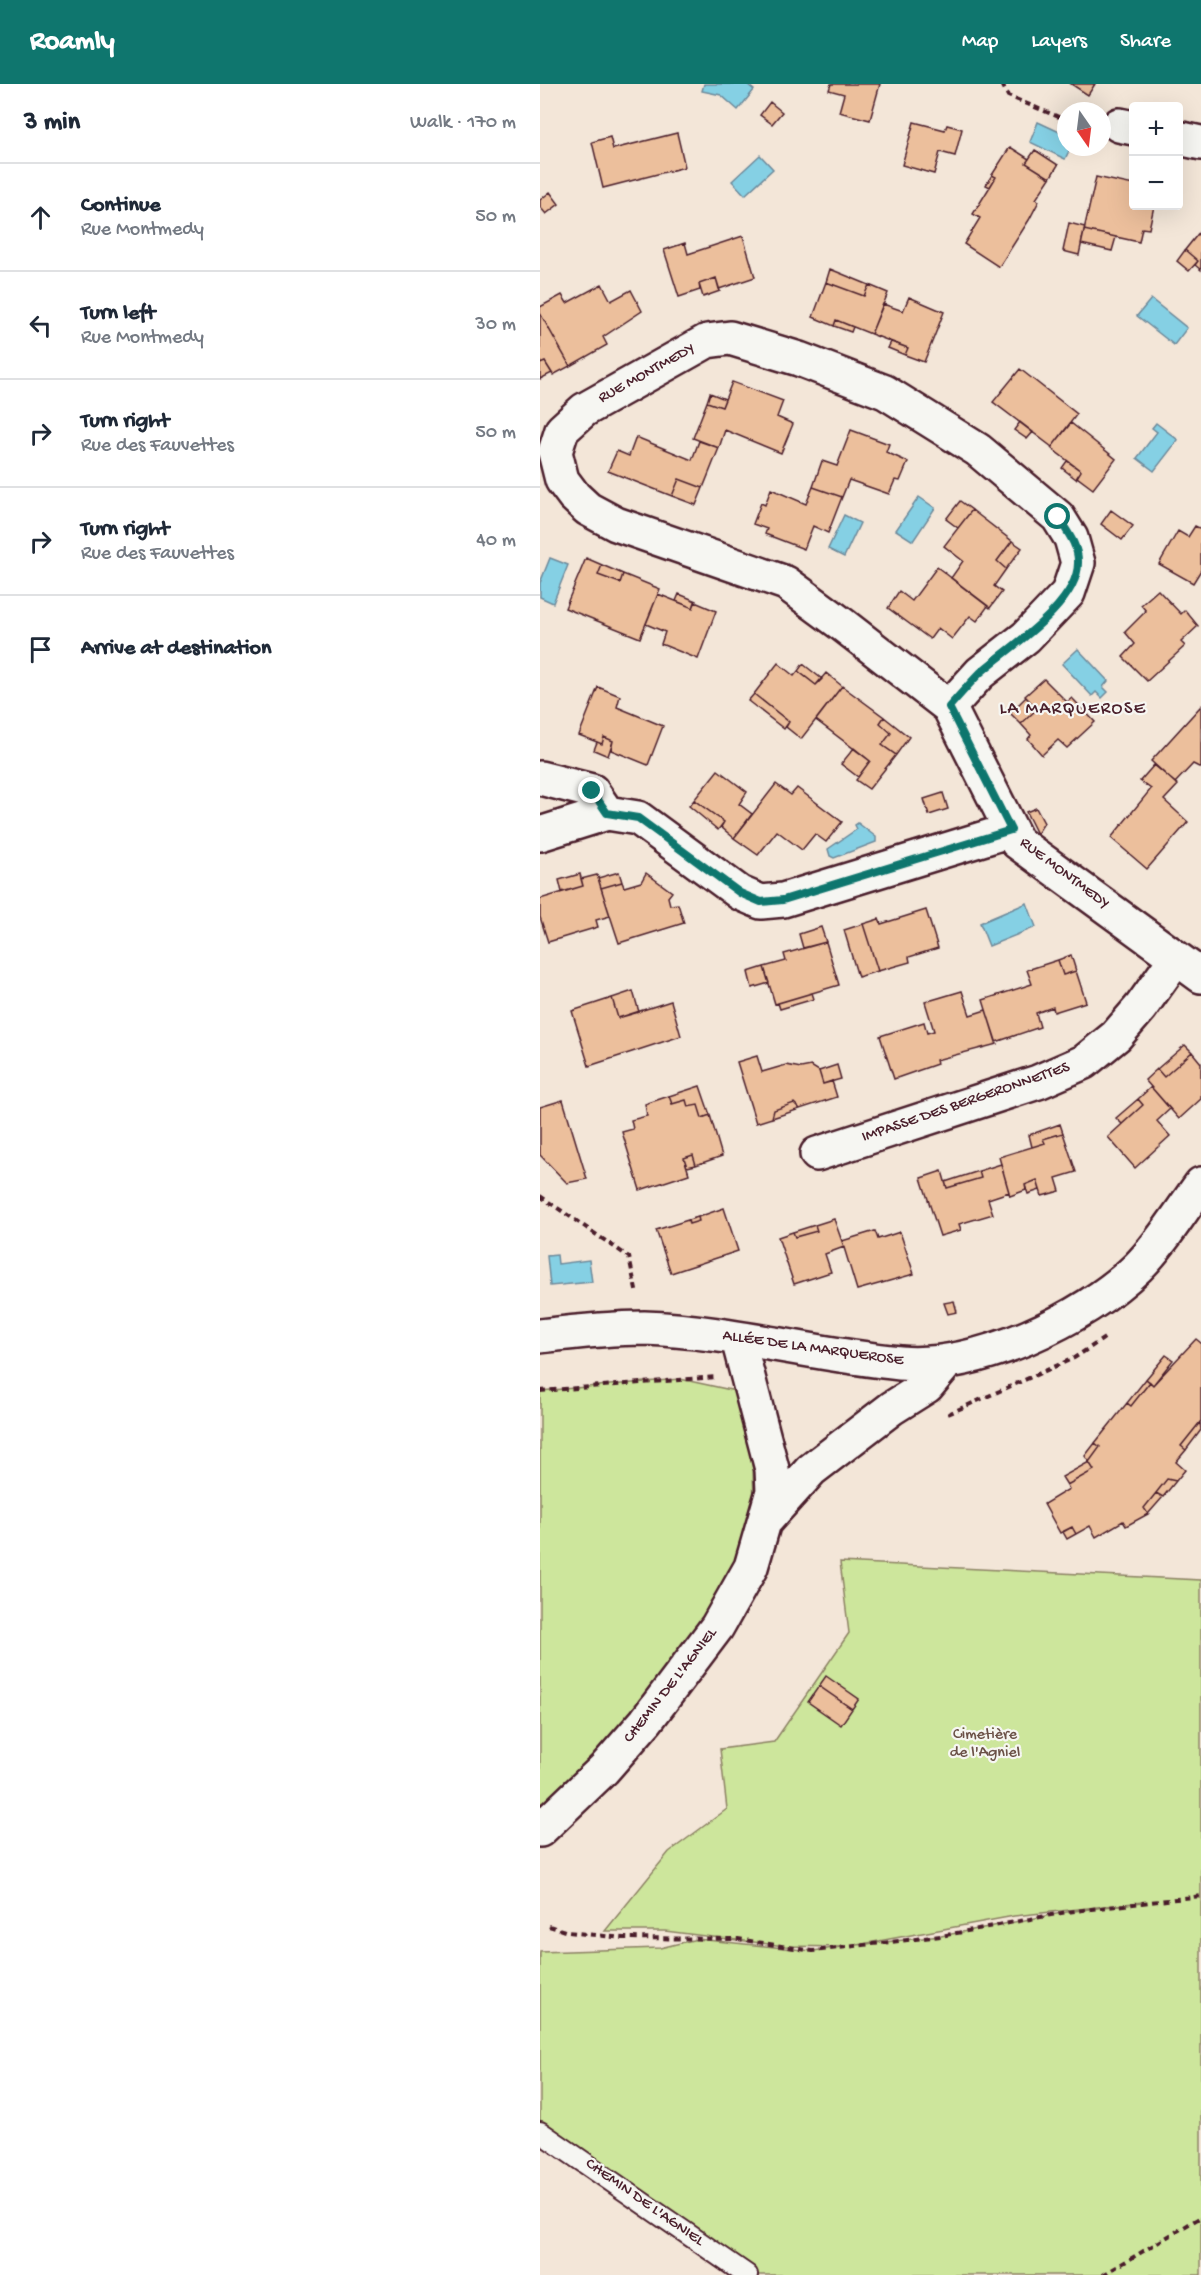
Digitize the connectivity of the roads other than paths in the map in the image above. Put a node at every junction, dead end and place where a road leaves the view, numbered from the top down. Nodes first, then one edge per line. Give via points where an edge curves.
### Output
1 (1183, 139) edge
2 (1201, 143) edge
3 (949, 707) junction
4 (540, 778) edge
5 (607, 813) junction
6 (1011, 830) junction
7 (540, 834) edge
8 (1189, 967) edge
9 (817, 1154) dead end
10 (1201, 1184) edge
11 (540, 1336) edge
12 (738, 1339) junction
13 (948, 1360) junction
14 (767, 1519) junction
15 (540, 1830) edge
16 (540, 2132) edge
17 (747, 2275) edge

1 - 2 street
3 - 3 street, RUE MONTMEDY via 980,673 1026,638 1068,593 1078,563 1071,538 1058,517 978,450 885,392 730,338 707,341 584,410 562,430 555,452 562,480 588,510 616,524 786,583
3 - 6 street, RUE MONTMEDY
4 - 5 street via 592,791
5 - 6 street via 638,818 740,893 761,902 783,900
5 - 7 street
6 - 8 street, RUE MONTMEDY via 1017,842
8 - 9 street, IMPASSE DES BERGERONNETTES via 1084,1062 1038,1082
10 - 13 street, ALLÉE DE LA MARQUEROSE via 1138,1266 1102,1296 1031,1335
11 - 12 street, ALLÉE DE LA MARQUEROSE via 644,1328
12 - 13 street, ALLÉE DE LA MARQUEROSE via 902,1363
12 - 14 street, CHEMIN DE L'AGNIEL via 772,1469 773,1491
13 - 14 street, CHEMIN DE L'AGNIEL via 927,1386 811,1470
14 - 15 street, CHEMIN DE L'AGNIEL via 752,1567 717,1627 646,1721 604,1769
16 - 17 lane, CHEMIN DE L'AGNIEL

